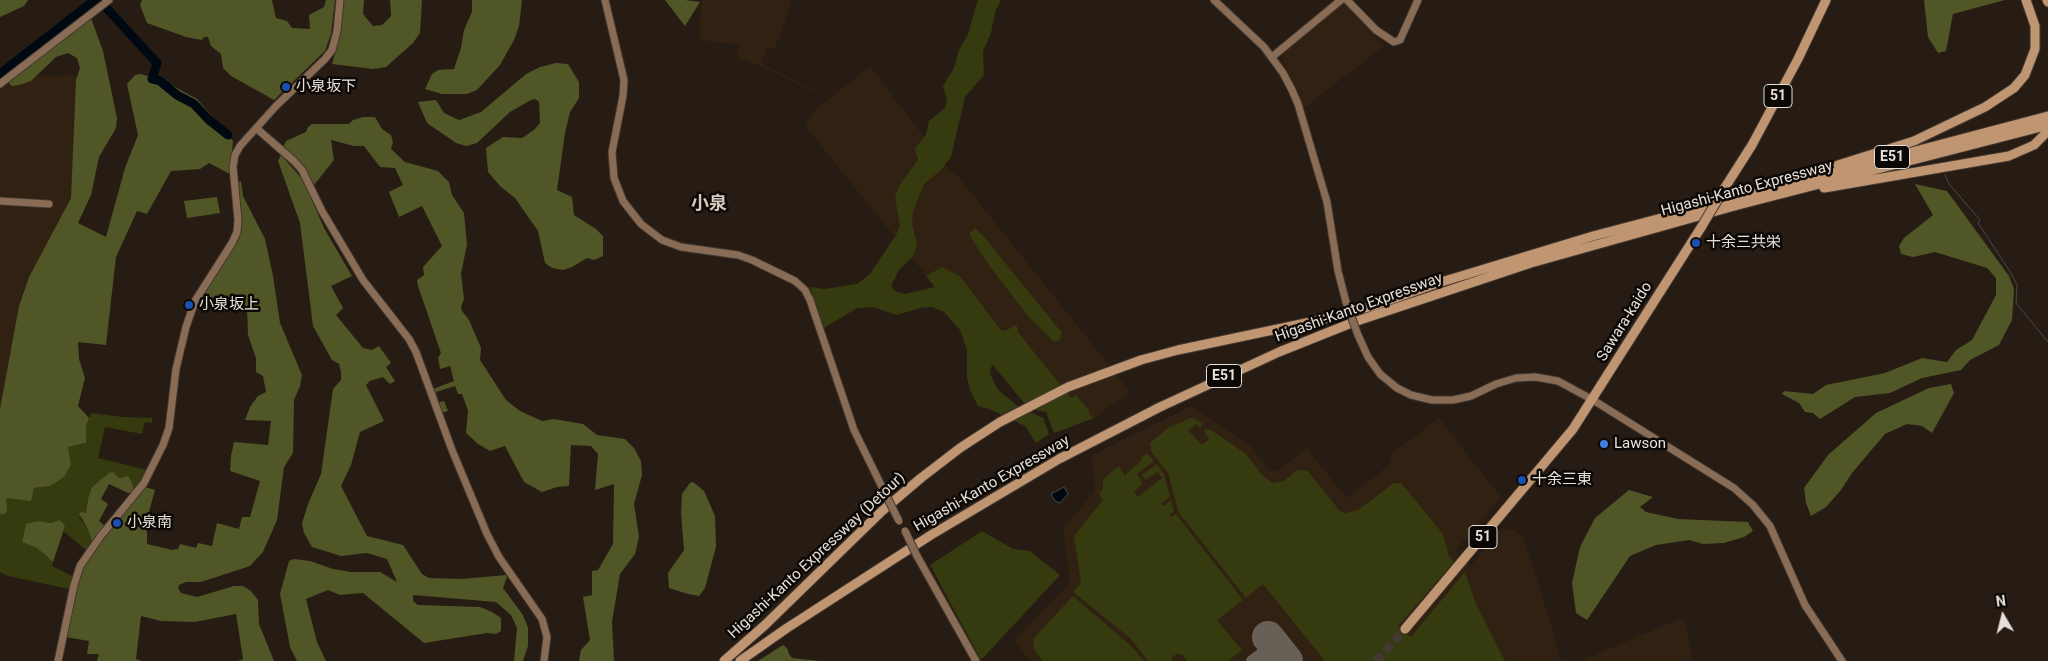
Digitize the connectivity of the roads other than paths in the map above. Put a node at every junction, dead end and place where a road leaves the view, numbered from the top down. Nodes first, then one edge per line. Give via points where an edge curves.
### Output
1 (109, 0) edge
2 (340, 0) edge
3 (605, 0) edge
4 (1214, 0) edge
5 (1341, 0) edge
6 (1347, 0) edge
7 (1418, 0) edge
8 (1826, 0) edge
9 (2026, 0) edge
10 (1272, 57) junction
11 (0, 84) edge
12 (2048, 116) edge
13 (2048, 125) edge
14 (256, 128) junction
15 (2045, 135) edge
16 (1735, 198) junction
17 (1758, 200) junction
18 (0, 201) edge
19 (49, 204) dead end
20 (1373, 306) joint
21 (1593, 400) junction
22 (1404, 629) tunnel mouth
23 (58, 661) edge
24 (544, 661) edge
25 (724, 661) edge
26 (740, 661) edge
27 (976, 661) edge
28 (1842, 661) edge

1 - 11 street
2 - 14 street via 332,50
3 - 27 street, bridge via 624,80 612,143 612,160 617,187 626,206 646,229 666,242 738,255 788,277 805,290 854,430
4 - 10 street
5 - 10 street
6 - 7 street via 1376,30 1394,42 1400,40
8 - 21 highway, Sawara-kaido / 51, bridge via 1752,145
9 - 16 highway via 2035,26 2035,49 2025,75 2006,94 1960,120 1914,140
10 - 21 street, bridge via 1292,90 1303,120 1327,202 1346,302 1368,357 1380,374 1397,388 1424,398 1446,401 1466,398 1504,381 1535,377 1564,383
12 - 16 highway, Higashi-Kanto Expressway / E51
13 - 17 highway, Higashi-Kanto Expressway / E51
14 - 23 street via 235,155 237,232 195,301 176,369 169,428 163,445 144,483 80,566
14 - 24 street via 302,170 362,280 409,339 487,534 542,619 547,637
15 - 17 highway via 2025,151 2009,156
16 - 20 highway, Higashi-Kanto Expressway / E51 via 1529,255
17 - 26 highway, Higashi-Kanto Expressway / E51 via 1452,288 1354,322 1225,376 1129,422 1012,486 851,586
18 - 19 street
20 - 25 highway, Higashi-Kanto Expressway (Detour) / E51 via 1141,360 1095,376 1000,422 960,448 882,511
21 - 22 highway, Sawara-kaido / 51 via 1562,444
21 - 28 street via 1734,488 1753,505 1770,526 1806,605

